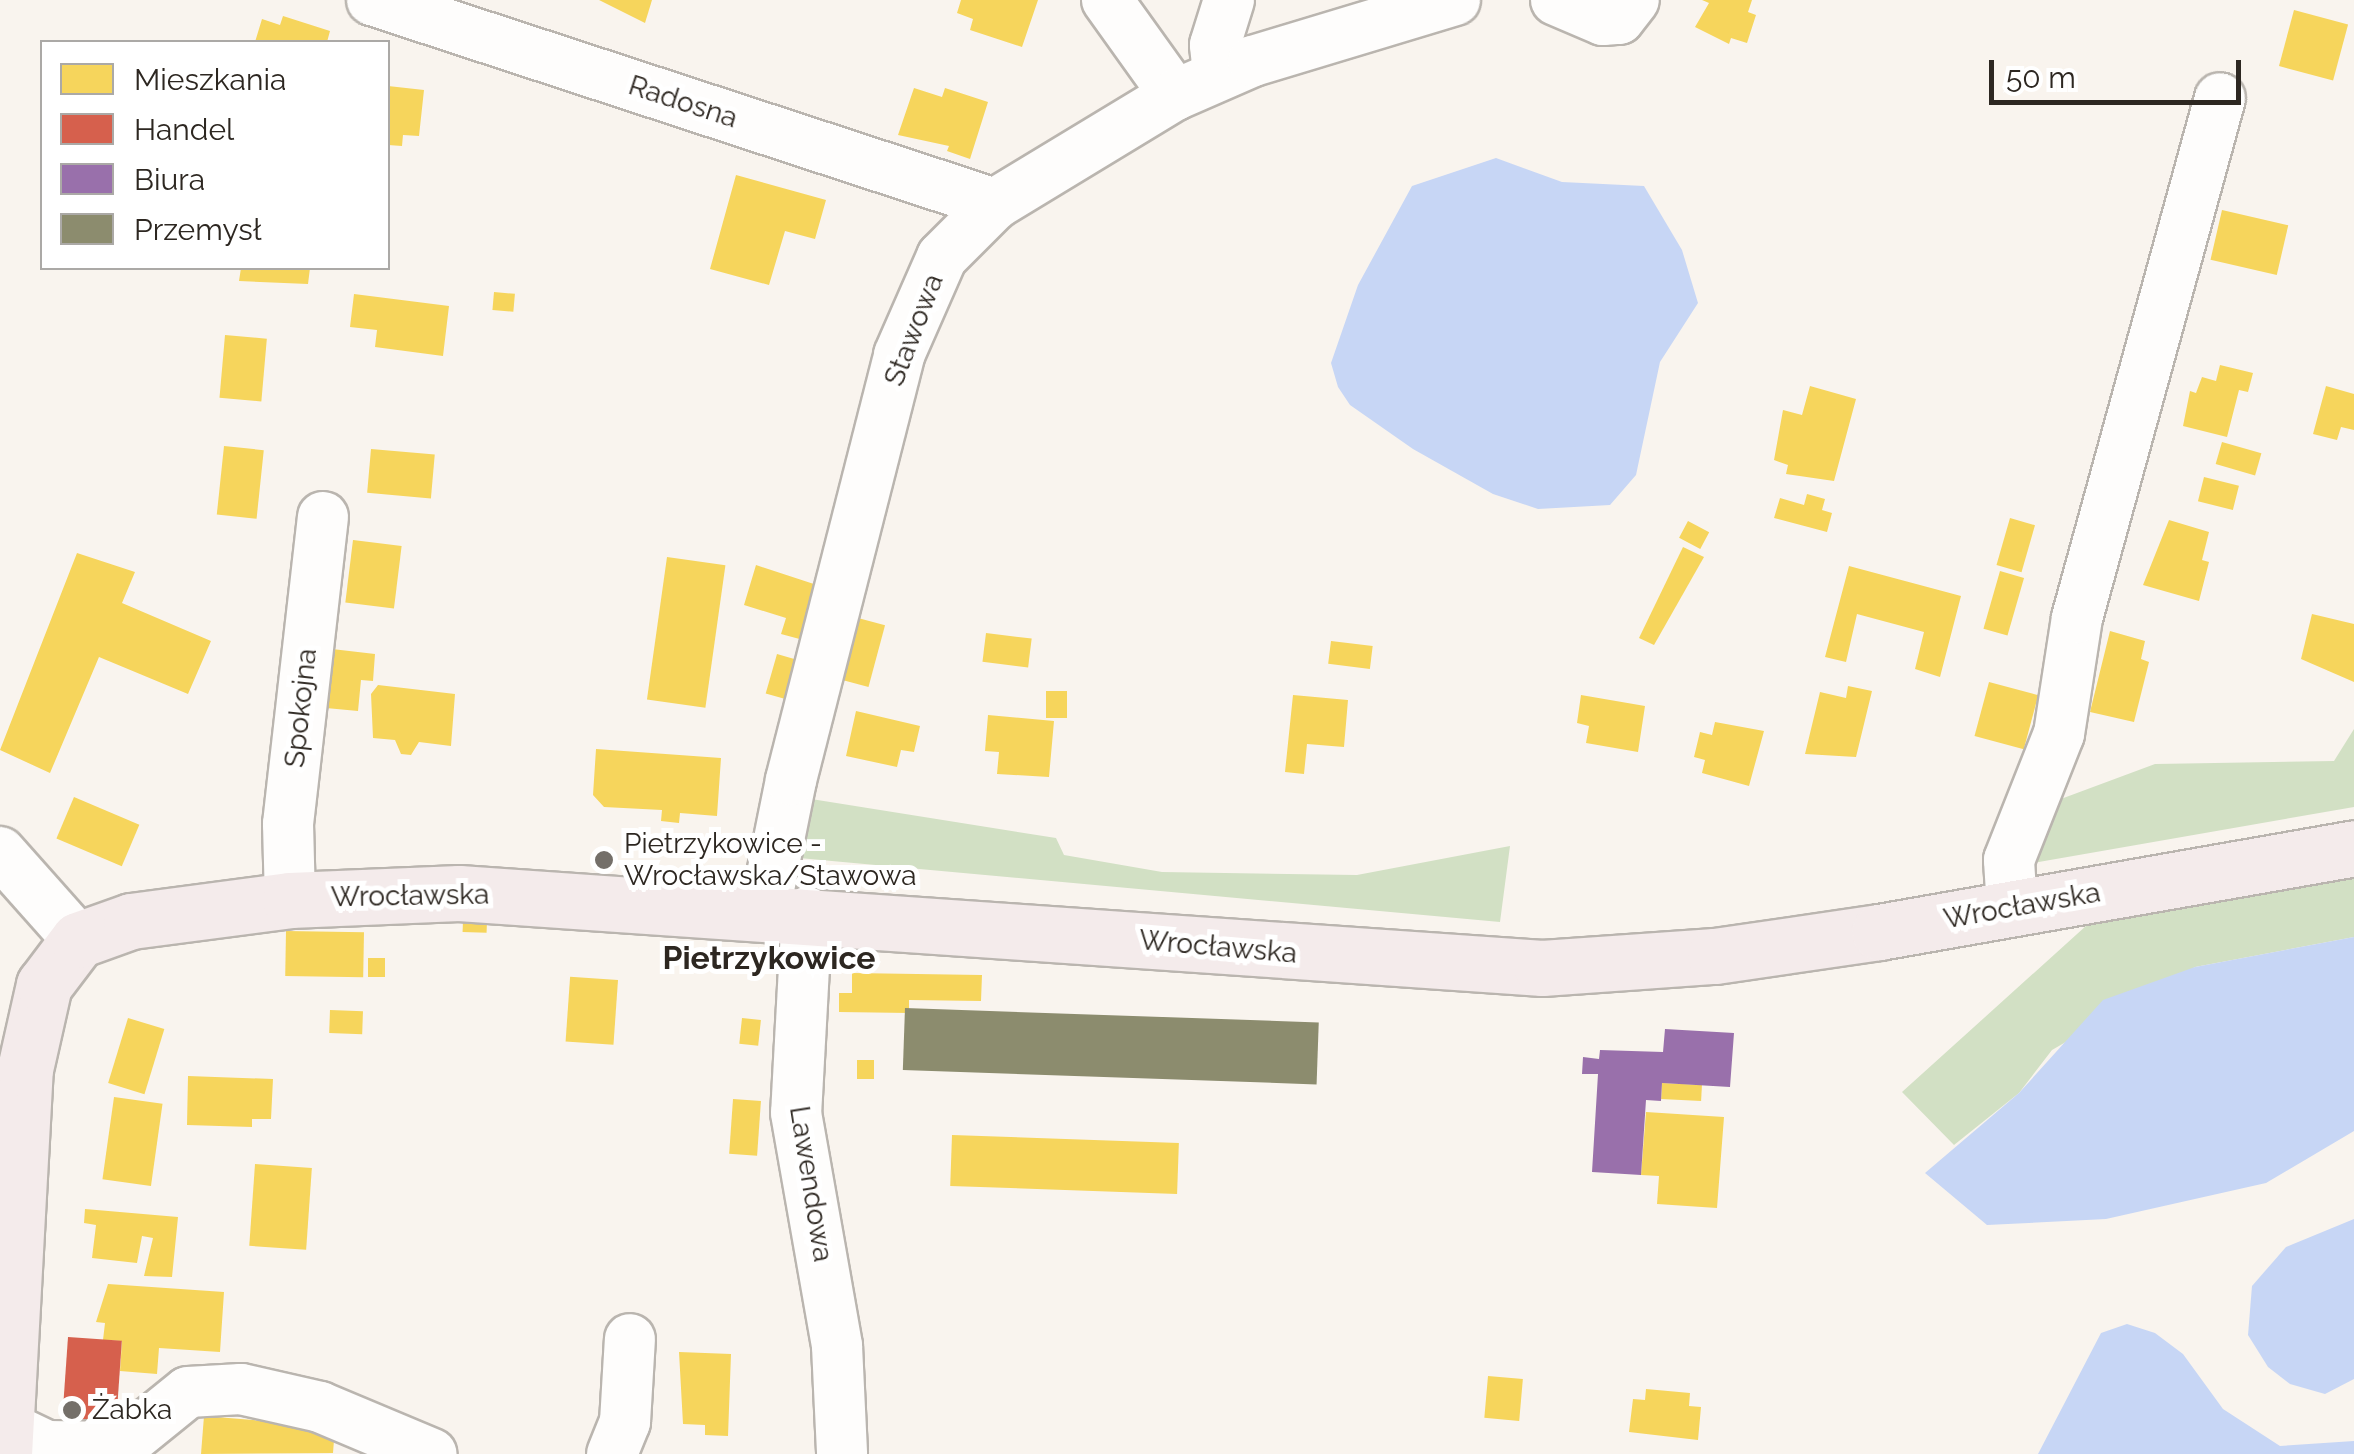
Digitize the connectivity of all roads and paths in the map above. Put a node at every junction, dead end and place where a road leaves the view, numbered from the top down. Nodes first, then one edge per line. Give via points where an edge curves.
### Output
1 (372, 0) edge
2 (1106, 0) edge
3 (1229, 0) edge
4 (1556, 0) edge
5 (1434, 3) edge
6 (1632, 4) edge
7 (1196, 85) junction
8 (2220, 98) dead end
9 (995, 204) junction
10 (323, 517) dead end
11 (2354, 848) edge
12 (0, 852) edge
13 (290, 900) junction
14 (2012, 908) junction
15 (786, 911) junction
16 (78, 940) junction
17 (630, 1339) dead end
18 (5, 1440) edge
19 (432, 1454) edge
20 (612, 1454) edge
21 (842, 1454) edge

1 - 9 street, Radosna
2 - 7 street
3 - 7 street
4 - 6 street via 1603,20
5 - 7 street, Stawowa
7 - 9 street, Stawowa
8 - 14 street via 2077,618 2059,734 2009,860
9 - 15 street, Stawowa via 942,257 899,355 791,780
10 - 13 street, Spokojna via 288,824
11 - 14 main road, Wrocławska
12 - 16 street
13 - 15 main road, Wrocławska via 459,892
13 - 16 main road, Wrocławska via 158,914
14 - 15 main road, Wrocławska via 1715,956 1542,968
15 - 21 street, Lawendowa via 796,1113 837,1346
16 - 18 main road via 44,985 25,1069
17 - 20 street via 625,1422
18 - 19 street via 120,1447 188,1392 240,1389 320,1407

